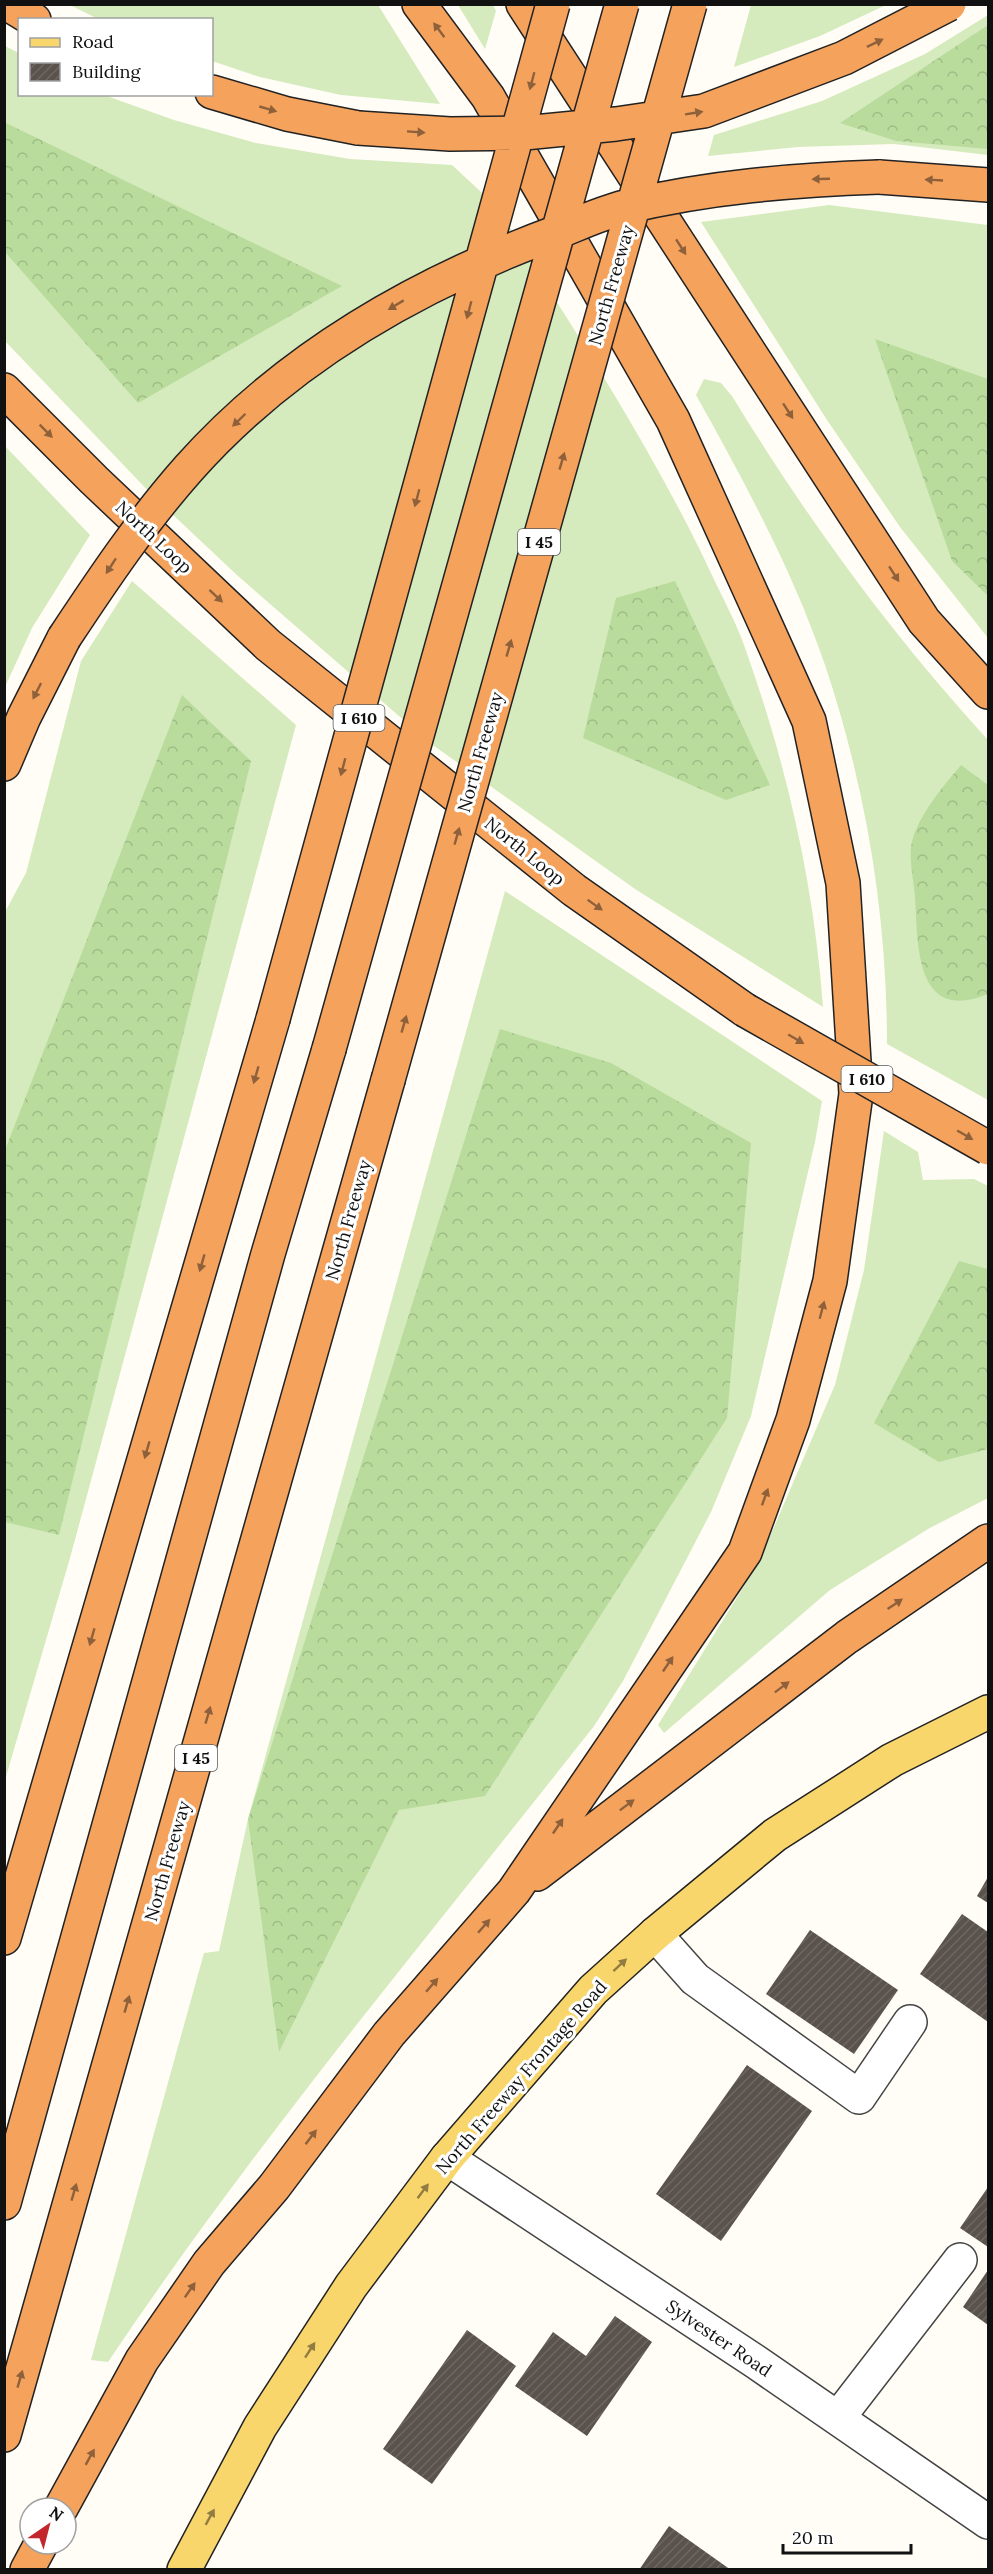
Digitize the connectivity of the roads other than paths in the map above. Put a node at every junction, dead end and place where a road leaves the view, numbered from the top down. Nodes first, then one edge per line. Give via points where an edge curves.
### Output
1 (8, 4) edge
2 (419, 4) edge
3 (523, 4) edge
4 (553, 4) edge
5 (622, 4) edge
6 (690, 4) edge
7 (949, 4) edge
8 (31, 18) edge
9 (213, 93) edge
10 (988, 185) edge
11 (4, 390) edge
12 (988, 692) edge
13 (4, 764) edge
14 (988, 1148) edge
15 (988, 1541) edge
16 (988, 1712) edge
17 (514, 1891) junction
18 (655, 1934) junction
19 (4, 1938) edge
20 (910, 2022) dead end
21 (447, 2158) junction
22 (4, 2203) edge
23 (960, 2260) dead end
24 (838, 2418) junction
25 (4, 2436) edge
26 (68, 2496) edge
27 (988, 2522) edge
28 (35, 2556) edge
29 (27, 2570) edge
30 (184, 2570) edge

1 - 8 highway
17 -> 2 highway via 745,1552 793,1420 830,1281 856,1094 843,883 809,721 673,420 488,97
3 -> 12 highway via 924,621
4 -> 19 highway, bridge via 273,1019
5 - 22 highway, bridge
25 -> 6 highway, North Freeway / I 45, bridge
9 -> 7 highway, bridge via 358,128 450,134 524,133 616,124 704,111 844,58
10 -> 13 highway, bridge via 879,177 805,180 623,207 518,247 402,300 331,345 262,398 190,466 127,542 64,638
11 -> 14 highway, North Loop / I 610, bridge via 268,645 574,890 745,1010
17 -> 15 highway via 847,1637
16 - 18 main road, North Freeway Frontage Road via 892,1760 775,1835
26 -> 17 highway via 142,2360 210,2263 274,2187 389,2034
18 - 20 street via 695,1979 859,2097
21 -> 18 main road, North Freeway Frontage Road via 593,1990
21 - 24 street, Sylvester Road
30 -> 21 main road, North Freeway Frontage Road via 260,2427 351,2286
23 - 24 street
24 - 27 street, Sylvester Road
28 - 29 highway

